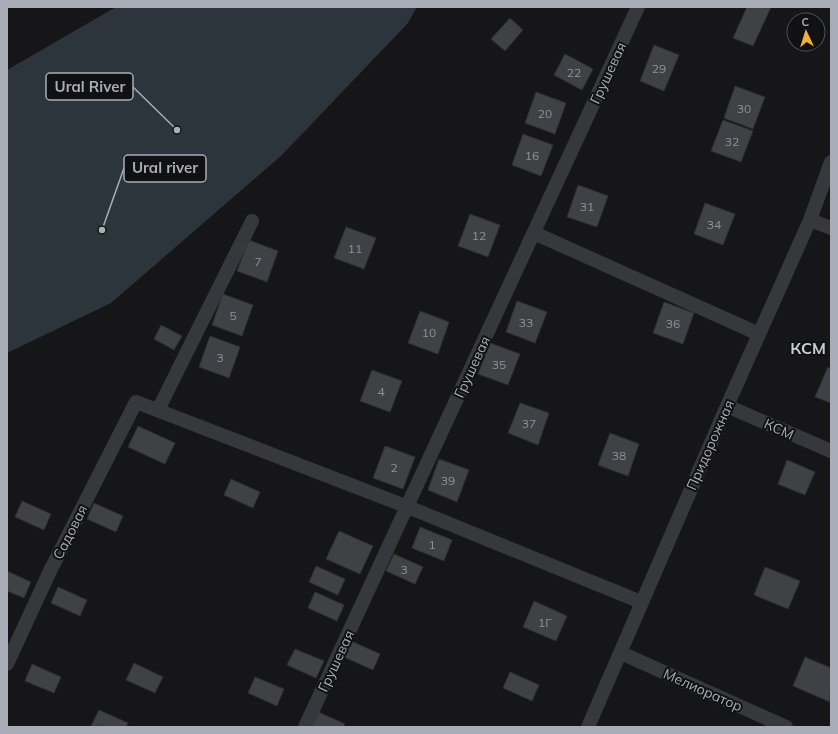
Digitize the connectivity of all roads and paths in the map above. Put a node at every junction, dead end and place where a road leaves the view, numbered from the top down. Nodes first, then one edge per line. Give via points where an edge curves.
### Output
1 (638, 7) edge
2 (831, 162) edge
3 (810, 220) junction
4 (252, 221) dead end
5 (831, 228) edge
6 (534, 233) junction
7 (759, 334) junction
8 (727, 406) junction
9 (158, 410) junction
10 (831, 451) edge
11 (408, 507) junction
12 (641, 602) junction
13 (620, 653) junction
14 (7, 664) edge
15 (305, 727) edge
16 (588, 727) edge
17 (786, 727) edge

1 - 6 street, Грушевая
2 - 3 street, Придорожная
3 - 5 street
3 - 7 street, Придорожная
4 - 9 street
6 - 7 street
6 - 11 street, Грушевая
7 - 8 street, Придорожная
8 - 10 street, КСМ
8 - 12 street, Придорожная
9 - 11 street
9 - 14 street, Садовая via 136,402 50,571
11 - 12 street
11 - 15 street, Грушевая
12 - 13 street, Придорожная
13 - 16 street, Придорожная
13 - 17 street, Мелиоратор

